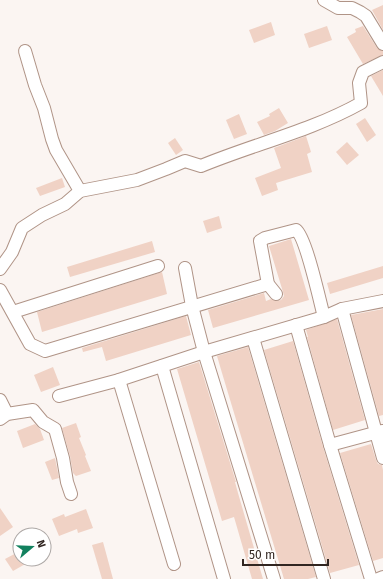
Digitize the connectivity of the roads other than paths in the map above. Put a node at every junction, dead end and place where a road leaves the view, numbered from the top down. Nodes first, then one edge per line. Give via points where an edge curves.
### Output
1 (324, 0) edge
2 (383, 44) edge
3 (25, 51) dead end
4 (383, 62) edge
5 (80, 191) junction
6 (158, 266) dead end
7 (0, 268) edge
8 (185, 268) dead end
9 (268, 284) junction
10 (1, 293) edge
11 (276, 294) dead end
12 (383, 301) edge
13 (192, 306) junction
14 (342, 310) junction
15 (13, 312) junction
16 (324, 317) junction
17 (296, 325) junction
18 (253, 338) junction
19 (204, 352) junction
20 (162, 366) junction
21 (119, 380) junction
22 (59, 396) dead end
23 (0, 400) edge
24 (4, 417) edge
25 (379, 432) edge
26 (330, 445) junction
27 (383, 458) edge
28 (71, 494) dead end
29 (174, 564) dead end
30 (383, 577) edge
31 (224, 579) edge
32 (274, 579) edge
33 (324, 579) edge
34 (371, 579) edge
35 (378, 579) edge

1 - 2 street via 338,8 352,8 366,16
3 - 5 street via 56,150
4 - 5 street via 363,72 359,83 361,103 339,115 201,166 184,161 138,180
5 - 7 street via 65,204 22,228 12,252
6 - 15 street
8 - 13 street
9 - 11 street
9 - 13 street
9 - 16 street via 260,241 297,230 305,244
10 - 15 street
12 - 14 street
13 - 15 street via 45,351 30,344
13 - 19 street
14 - 16 street
14 - 25 street
16 - 17 street
17 - 18 street
17 - 26 street
18 - 19 street
18 - 33 street
19 - 20 street
19 - 32 street
20 - 21 street
20 - 31 street
21 - 22 street
21 - 29 street
23 - 24 street
24 - 28 street via 33,410 43,422 55,429
25 - 26 street
25 - 27 street
26 - 34 street
30 - 35 street

